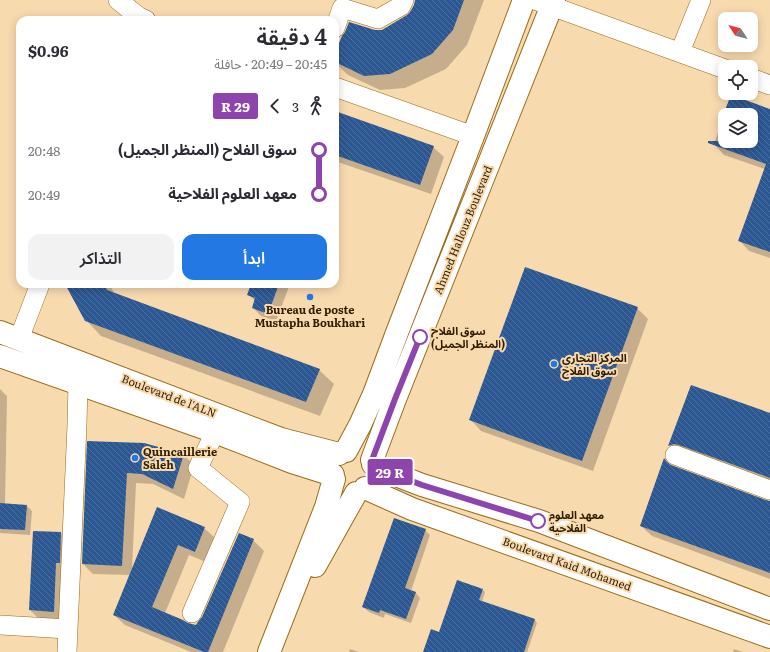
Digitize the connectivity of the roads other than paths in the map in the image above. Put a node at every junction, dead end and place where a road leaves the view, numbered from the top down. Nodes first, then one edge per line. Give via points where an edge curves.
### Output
1 (118, 0) edge
2 (404, 0) edge
3 (524, 0) edge
4 (701, 0) edge
5 (547, 2) edge
6 (137, 16) edge
7 (339, 17) edge
8 (680, 52) junction
9 (718, 66) edge
10 (758, 81) edge
11 (770, 85) edge
12 (339, 88) edge
13 (473, 136) junction
14 (38, 288) edge
15 (9, 336) edge
16 (0, 356) edge
17 (78, 383) junction
18 (215, 432) junction
19 (343, 453) junction
20 (675, 455) dead end
21 (292, 462) junction
22 (372, 462) junction
23 (333, 477) junction
24 (361, 490) junction
25 (770, 490) edge
26 (326, 507) junction
27 (770, 609) edge
28 (192, 613) dead end
29 (0, 625) edge
30 (68, 629) junction
31 (770, 637) edge
32 (271, 645) edge
33 (66, 652) edge

1 - 6 street
2 - 7 street via 401,6 378,19 342,8
3 - 13 main road
4 - 8 street
5 - 8 street
5 - 22 main road, Ahmed Hallouz Boulevard
8 - 9 street
10 - 11 street
12 - 13 street
13 - 19 main road via 374,394 360,425
14 - 15 street
15 - 19 main road, Boulevard de l'ALN via 281,439
16 - 17 main road, Boulevard de l'ALN
17 - 18 main road, Boulevard de l'ALN
17 - 30 street
18 - 21 main road, Boulevard de l'ALN
18 - 28 street via 198,468 240,502
19 - 22 main road via 352,449 358,450 368,455
19 - 23 main road via 333,464
20 - 25 street
21 - 23 main road, Boulevard de l'ALN
21 - 26 main road via 313,482
22 - 24 main road via 373,480
22 - 27 main road via 422,485 539,521
23 - 24 main road via 336,484 345,492
23 - 26 main road
24 - 31 main road, Boulevard Kaid Mohamed
24 - 32 main road
26 - 32 main road
29 - 30 street
30 - 33 street

